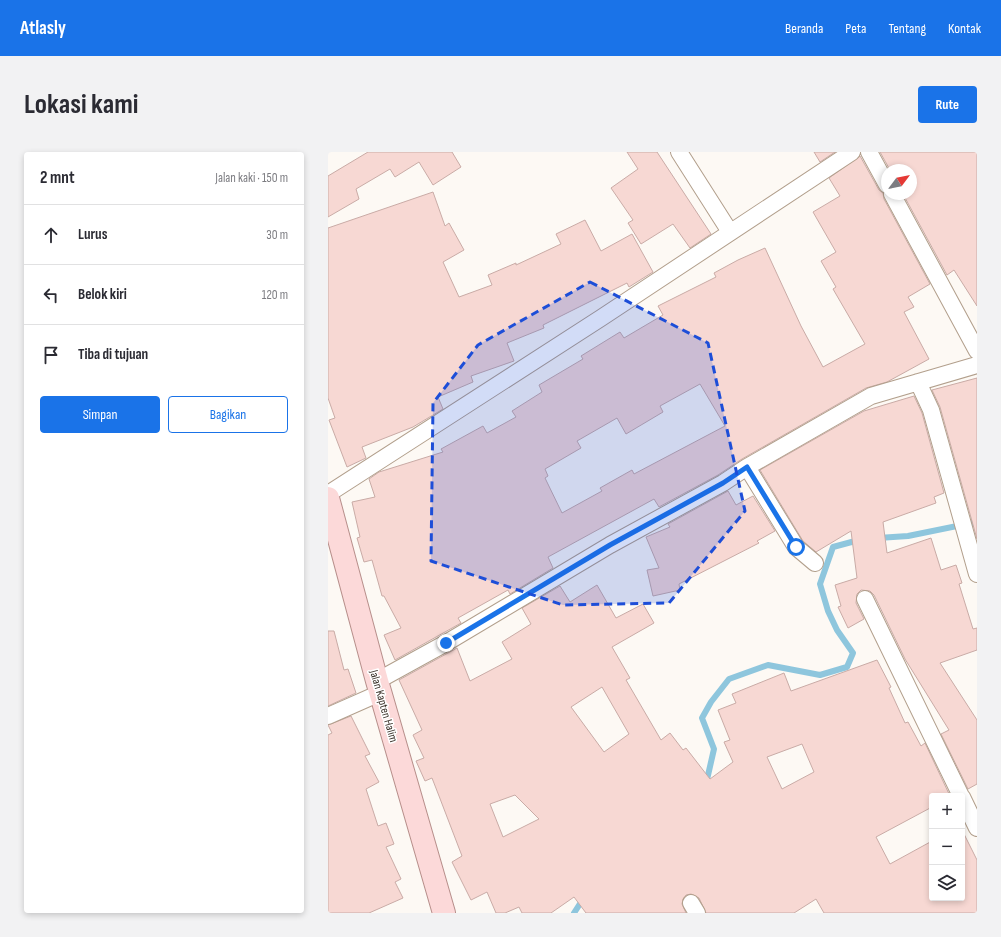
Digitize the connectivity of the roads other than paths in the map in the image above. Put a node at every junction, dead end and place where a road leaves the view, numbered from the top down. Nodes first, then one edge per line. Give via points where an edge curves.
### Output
1 (679, 152) edge
2 (852, 152) edge
3 (869, 152) edge
4 (881, 174) edge
5 (895, 200) edge
6 (730, 232) junction
7 (977, 351) edge
8 (977, 365) edge
9 (918, 382) junction
10 (747, 467) junction
11 (328, 494) edge
12 (328, 498) edge
13 (815, 563) dead end
14 (977, 574) edge
15 (865, 599) dead end
16 (378, 687) junction
17 (328, 716) edge
18 (960, 793) edge
19 (965, 803) edge
20 (977, 828) edge
21 (444, 913) edge

1 - 6 street
2 - 6 street
3 - 4 street
5 - 7 street
6 - 11 street
8 - 9 street
9 - 10 street via 871,396
9 - 14 street via 931,410
10 - 13 street via 796,547
10 - 16 street via 723,483 610,545 446,643
12 - 16 main road, Jalan Kapten Halim
15 - 18 street
16 - 17 street
16 - 21 main road, Jalan Kapten Halim
19 - 20 street

